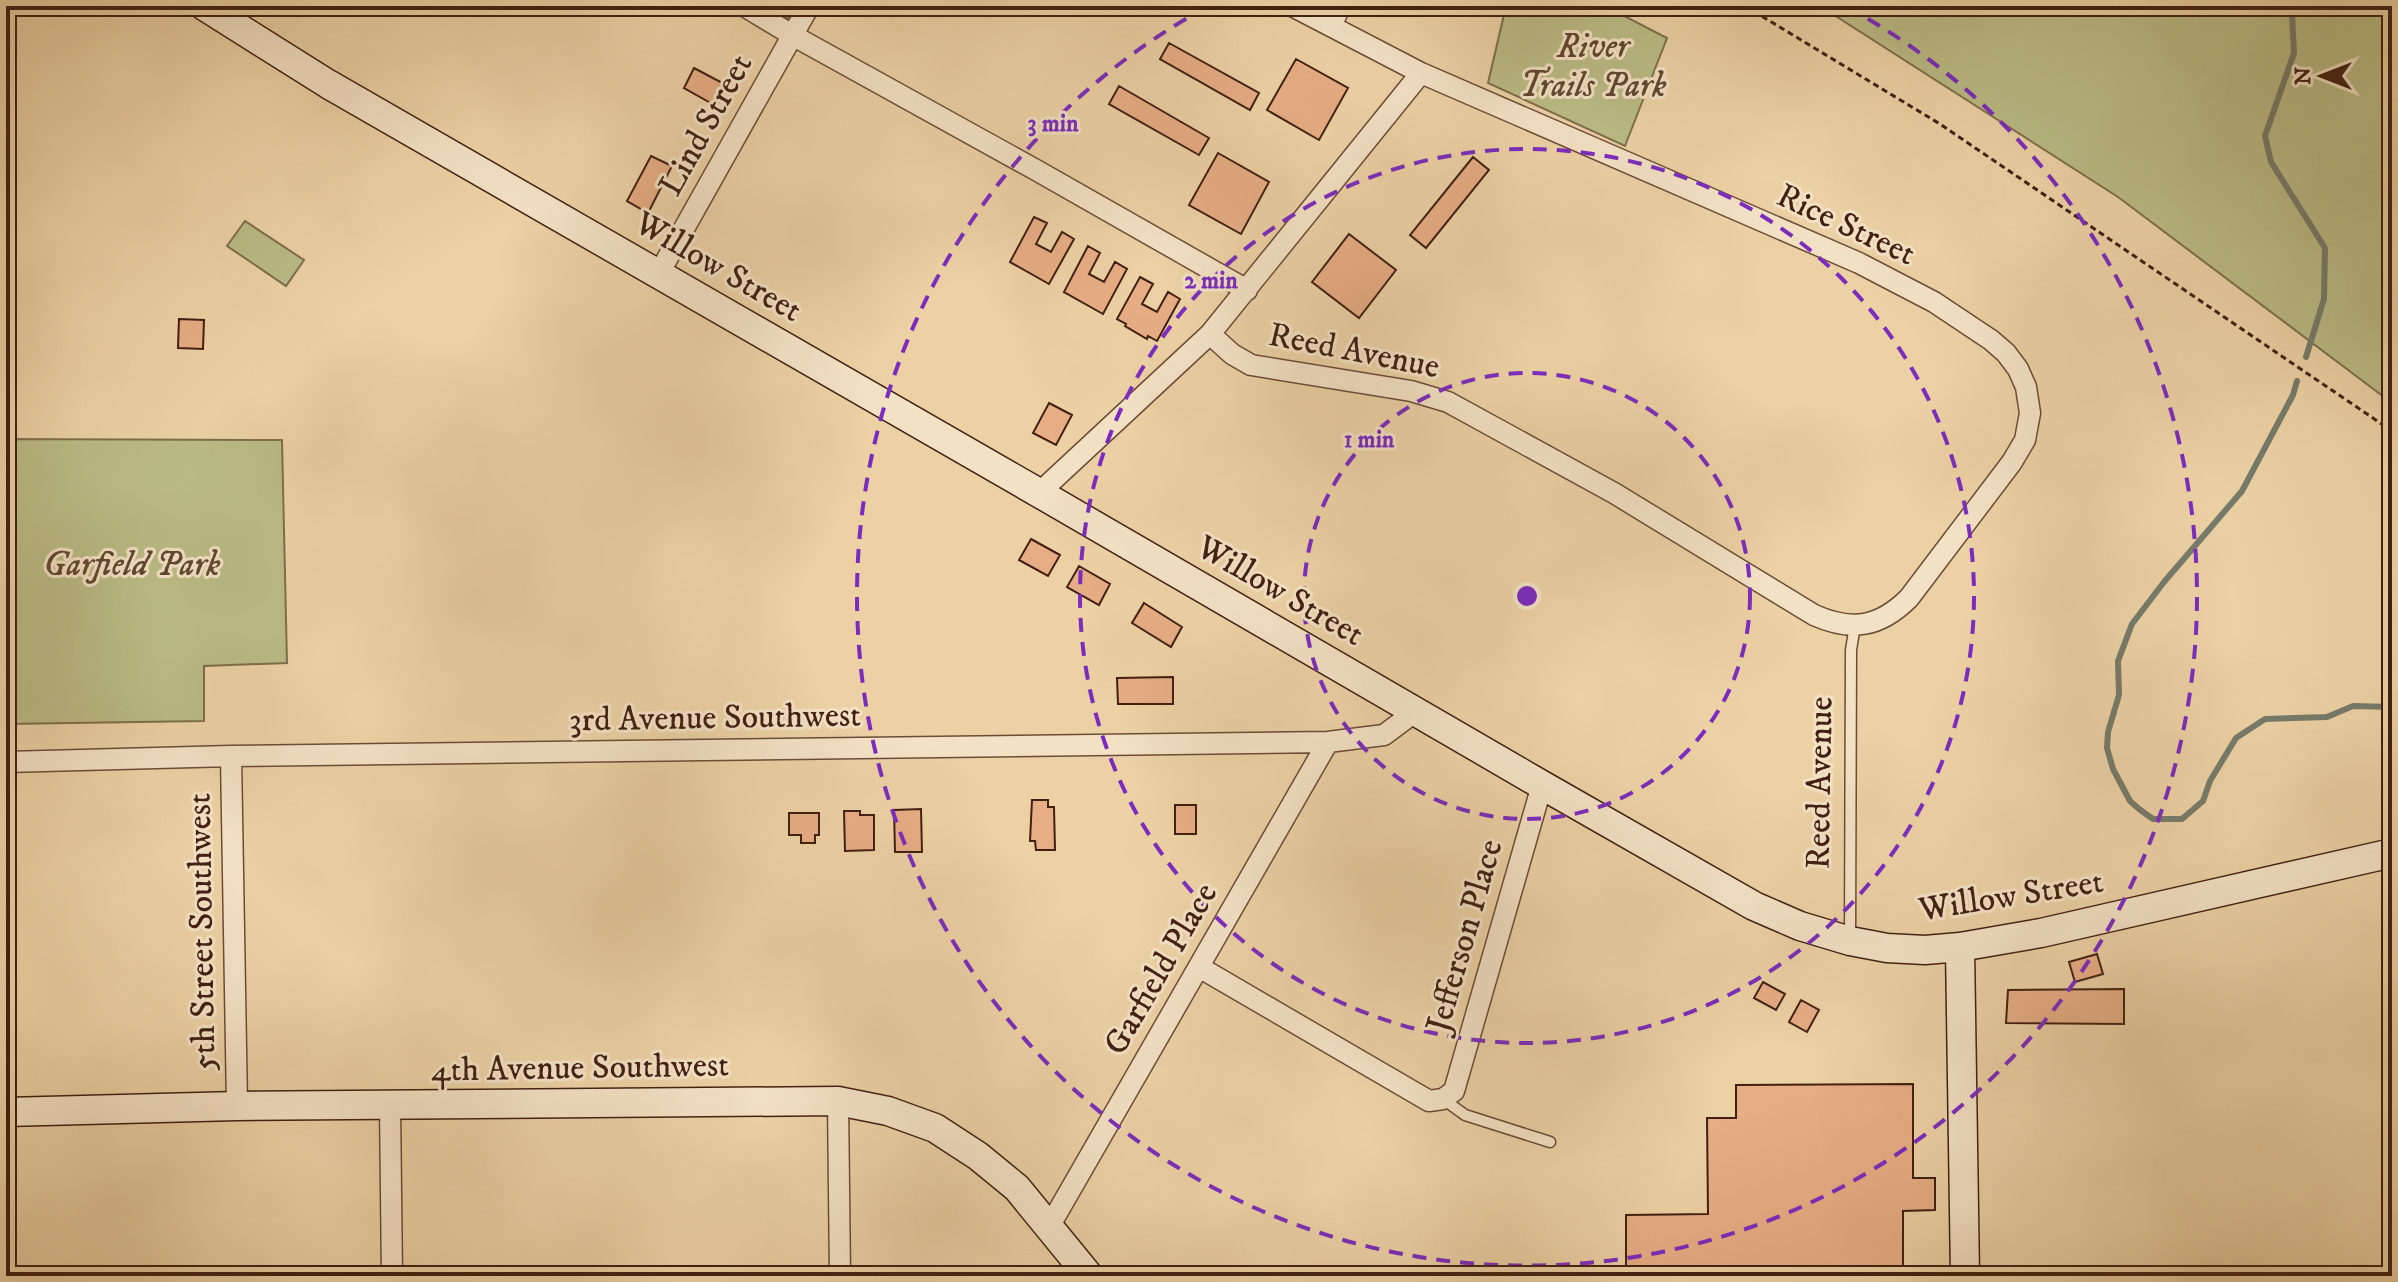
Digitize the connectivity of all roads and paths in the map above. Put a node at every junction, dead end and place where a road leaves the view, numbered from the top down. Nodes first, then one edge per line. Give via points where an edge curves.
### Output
1 (204, 6) edge
2 (744, 6) edge
3 (809, 6) edge
4 (1292, 6) edge
5 (1346, 6) edge
6 (1745, 6) edge
7 (1335, 29) junction
8 (792, 35) junction
9 (1421, 73) junction
10 (658, 275) junction
11 (1247, 290) junction
12 (1210, 334) junction
13 (2392, 431) edge
14 (1039, 493) junction
15 (1814, 615) joint
16 (1855, 625) junction
17 (1416, 711) junction
18 (1328, 742) junction
19 (231, 756) junction
20 (6, 762) edge
21 (1542, 785) junction
22 (2392, 853) edge
23 (1850, 941) junction
24 (1960, 947) junction
25 (1199, 967) junction
26 (1443, 1099) junction
27 (838, 1101) junction
28 (237, 1106) junction
29 (390, 1106) junction
30 (6, 1112) edge
31 (1550, 1142) dead end
32 (1049, 1227) junction
33 (392, 1276) edge
34 (840, 1276) edge
35 (1089, 1276) edge
36 (1965, 1276) edge

1 - 10 street, Willow Street
2 - 8 street
3 - 8 street, Lind Street
4 - 7 street, Rice Street
5 - 7 lane
6 - 13 path via 1940,124
7 - 9 street, Rice Street
8 - 10 street, Lind Street
8 - 11 street
9 - 11 street
9 - 16 street, Rice Street via 1859,263 1934,302 2006,353 2026,387 2030,413 2025,440 1909,598 1876,622
10 - 14 street, Willow Street
11 - 12 street
12 - 14 street
12 - 15 street, Reed Avenue via 1251,365 1448,402 1614,493
14 - 17 street, Willow Street
15 - 16 street, Rice Street
16 - 23 lane, Reed Avenue
17 - 18 street, 3rd Avenue Southwest via 1384,735
17 - 21 street, Willow Street
18 - 19 street, 3rd Avenue Southwest
18 - 25 street, Garfield Place
19 - 20 street, 3rd Avenue Southwest
19 - 28 street, 5th Street Southwest
21 - 23 street, Willow Street via 1754,906
21 - 26 street, Jefferson Place via 1454,1091
22 - 24 street, Willow Street
23 - 24 street, Willow Street via 1887,948
24 - 36 street
25 - 26 street via 1429,1101
25 - 32 street, Garfield Place
26 - 31 lane via 1465,1115
27 - 29 street, 4th Avenue Southwest
27 - 32 street, 4th Avenue Southwest via 935,1128 1017,1188
27 - 34 street
28 - 29 street, 4th Avenue Southwest
28 - 30 street, 4th Avenue Southwest
29 - 33 street
32 - 35 street, 4th Avenue Southwest

